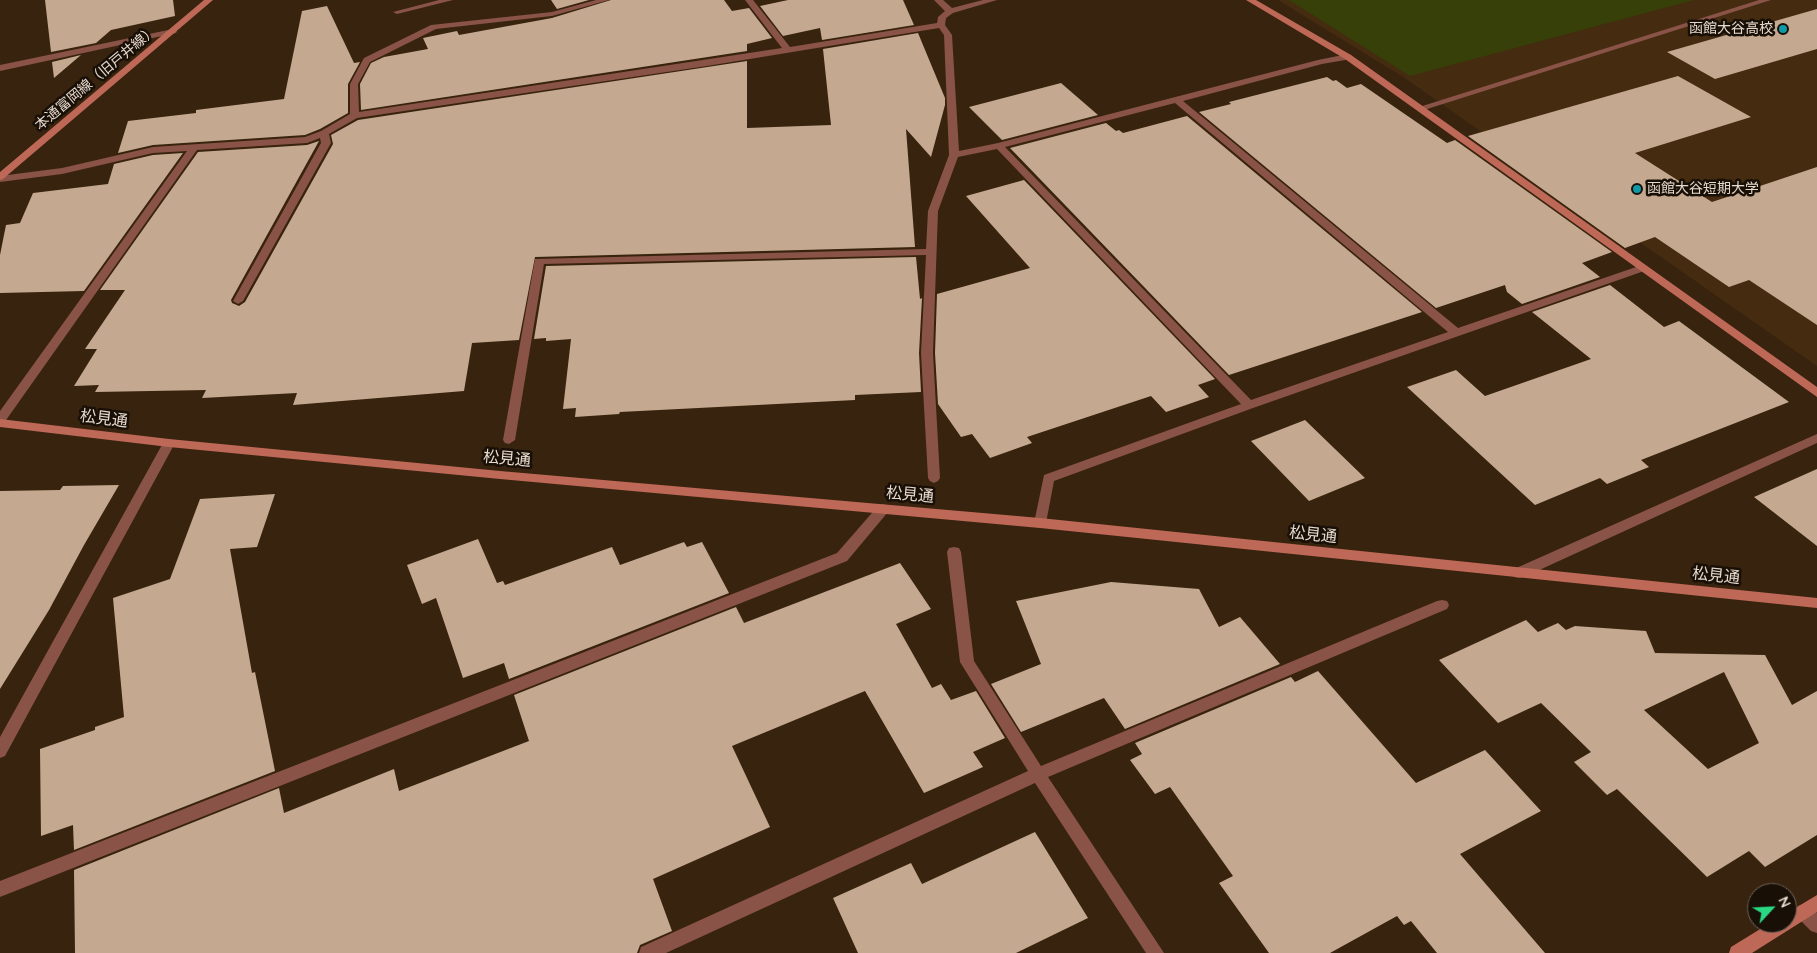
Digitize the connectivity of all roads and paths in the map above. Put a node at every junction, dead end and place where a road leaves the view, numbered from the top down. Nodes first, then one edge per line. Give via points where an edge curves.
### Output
1 (210, 0) edge
2 (449, 0) edge
3 (605, 0) edge
4 (749, 0) edge
5 (938, 0) edge
6 (993, 0) edge
7 (1250, 0) edge
8 (1767, 0) edge
9 (950, 11) junction
10 (397, 12) dead end
11 (940, 25) junction
12 (173, 31) junction
13 (788, 50) junction
14 (1348, 57) junction
15 (0, 68) edge
16 (1178, 100) junction
17 (1421, 108) junction
18 (355, 115) junction
19 (324, 133) junction
20 (999, 146) junction
21 (194, 148) junction
22 (954, 155) junction
23 (0, 178) edge
24 (932, 252) junction
25 (1643, 268) junction
26 (238, 301) dead end
27 (1457, 333) junction
28 (1817, 393) edge
29 (1250, 405) junction
30 (0, 422) edge
31 (1817, 438) edge
32 (509, 440) dead end
33 (169, 443) junction
34 (934, 478) dead end
35 (883, 509) junction
36 (1040, 523) junction
37 (954, 552) dead end
38 (1519, 573) junction
39 (1817, 603) edge
40 (1442, 605) dead end
41 (0, 752) edge
42 (1038, 774) junction
43 (0, 889) edge
44 (1810, 907) edge
45 (1797, 915) edge
46 (1817, 926) edge
47 (1769, 933) edge
48 (647, 953) edge
49 (1156, 953) edge
50 (1737, 953) edge

1 - 12 street, 本通富岡線（旧戸井線）
2 - 10 street
3 - 18 street via 552,14 434,27 366,60 354,84
4 - 13 street
5 - 9 street
6 - 9 street
7 - 14 street
8 - 17 street
9 - 11 street via 942,17
11 - 13 street
11 - 22 street via 948,35
12 - 15 street
12 - 23 street, 本通富岡線（旧戸井線）
13 - 18 street
14 - 16 street
14 - 17 street
16 - 20 street
16 - 27 street
17 - 25 street
18 - 19 street
19 - 21 street via 307,140
19 - 26 street via 326,143
20 - 22 street
20 - 29 street
21 - 23 street via 153,150 62,171
21 - 30 street
22 - 24 street via 933,212
24 - 32 street via 539,261
24 - 34 street via 927,353
25 - 27 street
25 - 28 street
27 - 29 street
29 - 36 street via 1048,478
30 - 33 street, 松見通
31 - 38 street
33 - 35 street, 松見通
33 - 41 street
35 - 36 street, 松見通
35 - 43 street via 842,557
36 - 38 street, 松見通
37 - 42 street via 967,662
38 - 39 street, 松見通
40 - 42 street
42 - 48 street
42 - 49 street
44 - 45 street
44 - 46 street
47 - 50 street

